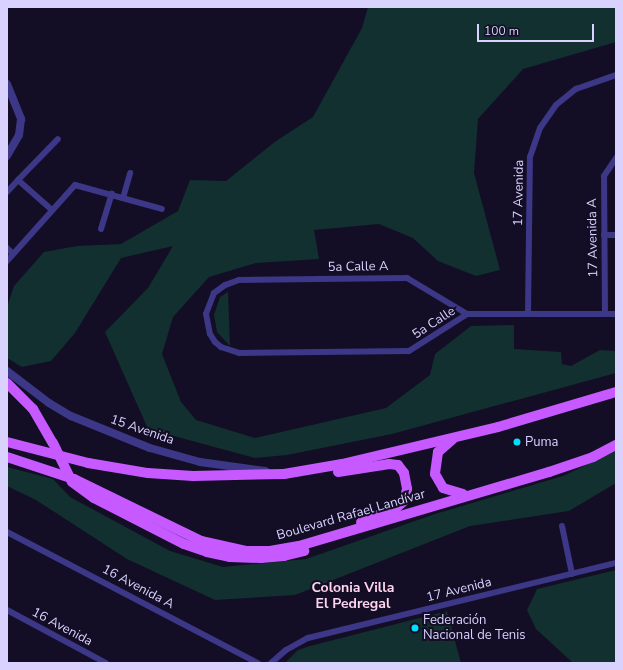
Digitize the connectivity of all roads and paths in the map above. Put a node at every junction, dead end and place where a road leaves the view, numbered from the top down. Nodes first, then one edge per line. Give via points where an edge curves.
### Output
1 (616, 75) edge
2 (7, 84) edge
3 (58, 139) dead end
4 (7, 156) edge
5 (614, 161) edge
6 (130, 173) dead end
7 (18, 180) junction
8 (7, 192) edge
9 (112, 194) junction
10 (123, 198) junction
11 (162, 209) dead end
12 (52, 210) junction
13 (101, 229) dead end
14 (604, 235) junction
15 (616, 235) edge
16 (7, 248) edge
17 (13, 254) junction
18 (7, 261) edge
19 (467, 314) junction
20 (528, 314) junction
21 (605, 314) junction
22 (616, 314) edge
23 (239, 353) joint
24 (7, 371) edge
25 (7, 383) edge
26 (616, 392) edge
27 (456, 437) junction
28 (7, 442) edge
29 (616, 444) edge
30 (7, 457) edge
31 (314, 470) junction
32 (284, 474) junction
33 (469, 494) junction
34 (562, 526) dead end
35 (350, 530) junction
36 (7, 532) edge
37 (339, 534) junction
38 (616, 563) edge
39 (572, 574) junction
40 (7, 610) edge
41 (106, 663) edge
42 (258, 663) edge
43 (271, 663) edge

1 - 20 street, 17 Avenida via 576,89 556,104 540,128 530,157
2 - 4 street via 21,119 19,135
3 - 7 street
5 - 14 street, 17 Avenida A via 604,176
6 - 10 street
7 - 8 street
7 - 12 street
9 - 10 street
9 - 12 street via 75,185
9 - 13 street
10 - 11 street
12 - 17 street
14 - 15 street
14 - 21 street, 17 Avenida A
16 - 17 street
17 - 18 street
19 - 20 street, 5a Calle
19 - 23 street, 5a Calle via 409,351
19 - 23 street, 5a Calle A via 407,278 238,280 214,293 206,314 210,334 215,342 221,347
20 - 21 street, 5a Calle
21 - 22 street, 5a Calle
24 - 32 street, 15 Avenida via 49,403 71,416 150,448 200,462
25 - 37 main road, bridge via 38,416 68,477 79,489 184,544 223,556 273,558 304,551 330,541
26 - 27 main road
27 - 31 main road
27 - 33 main road via 438,452 435,474 439,483 449,492
28 - 32 main road via 94,464 148,473 193,476
29 - 33 main road, Boulevard Rafael Landívar via 594,457
30 - 37 main road, Boulevard Rafael Landívar via 74,479 201,541 224,548 270,551
31 - 32 main road
31 - 35 main road via 336,472 389,464 398,465 403,470 407,489 404,501 397,507 364,519
33 - 35 main road, Boulevard Rafael Landívar
34 - 39 street
35 - 37 main road, Boulevard Rafael Landívar
36 - 42 street, 16 Avenida A
38 - 39 street, 17 Avenida
39 - 43 street, 17 Avenida via 308,638 286,650
40 - 41 street, 16 Avenida

